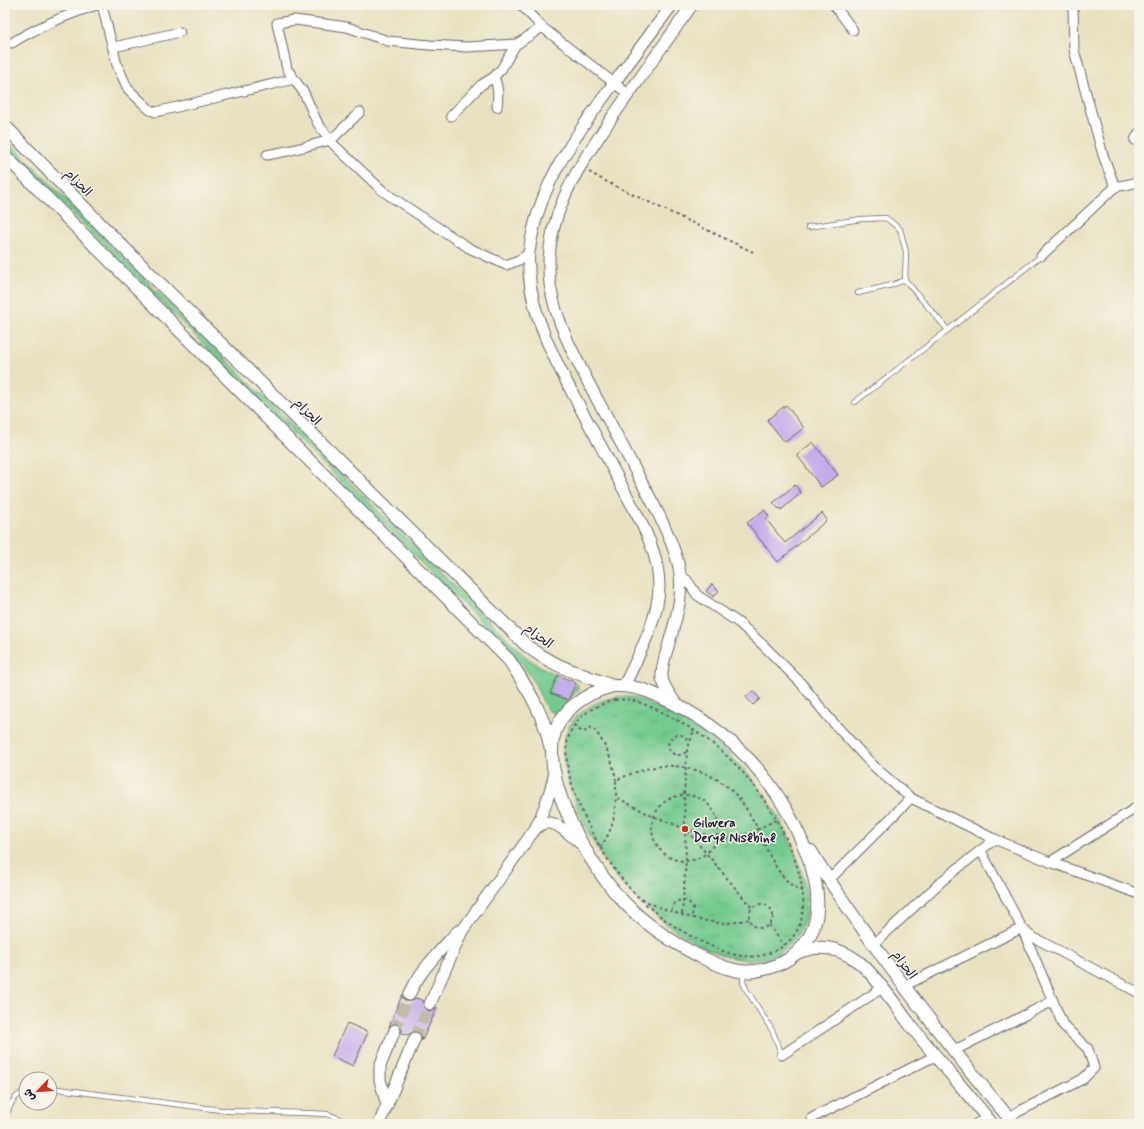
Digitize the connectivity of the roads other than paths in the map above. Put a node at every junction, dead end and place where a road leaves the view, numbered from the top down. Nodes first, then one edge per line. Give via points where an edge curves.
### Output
1 (96, 5) edge
2 (102, 5) edge
3 (521, 5) edge
4 (672, 5) edge
5 (692, 5) edge
6 (834, 5) edge
7 (1073, 5) edge
8 (542, 27) junction
9 (853, 30) dead end
10 (180, 32) dead end
11 (12, 42) dead end
12 (516, 44) junction
13 (114, 48) junction
14 (494, 77) junction
15 (294, 79) junction
16 (614, 83) junction
17 (628, 94) junction
18 (497, 107) dead end
19 (360, 112) dead end
20 (451, 116) dead end
21 (5, 126) edge
22 (331, 140) junction
23 (267, 155) dead end
24 (5, 156) edge
25 (1139, 182) edge
26 (1115, 187) junction
27 (808, 228) dead end
28 (528, 254) junction
29 (1041, 256) joint
30 (906, 280) junction
31 (858, 293) dead end
32 (948, 330) junction
33 (855, 402) dead end
34 (680, 576) junction
35 (619, 686) junction
36 (677, 705) junction
37 (552, 757) junction
38 (555, 773) junction
39 (911, 798) junction
40 (1139, 806) edge
41 (787, 810) junction
42 (535, 829) junction
43 (995, 839) junction
44 (583, 846) junction
45 (981, 851) junction
46 (1050, 862) junction
47 (829, 880) junction
48 (1139, 893) edge
49 (470, 919) junction
50 (1022, 928) junction
51 (874, 944) junction
52 (795, 955) junction
53 (743, 971) junction
54 (904, 986) junction
55 (882, 988) junction
56 (1139, 993) edge
57 (409, 995) tunnel mouth
58 (1053, 1001) junction
59 (430, 1004) tunnel mouth
60 (395, 1030) tunnel mouth
61 (415, 1038) tunnel mouth
62 (953, 1051) junction
63 (782, 1055) joint
64 (935, 1056) junction
65 (58, 1089) edge
66 (18, 1095) edge
67 (387, 1105) junction
68 (812, 1118) dead end
69 (5, 1119) edge
70 (1011, 1120) edge
71 (990, 1121) edge
72 (348, 1124) edge
73 (379, 1124) edge
74 (976, 1124) edge

1 - 11 street via 61,17
2 - 13 street
3 - 8 street
4 - 16 street
5 - 17 street
6 - 9 street
7 - 26 street via 1074,50 1103,155
8 - 12 street
8 - 16 street
10 - 13 street
12 - 14 street
12 - 15 street via 429,46 388,42 347,27 295,20 277,23 287,69
13 - 15 street via 117,65 128,89 150,110 156,112
14 - 18 street via 498,85
14 - 20 street via 481,85
15 - 22 street via 304,93 318,124
16 - 17 street
16 - 28 street via 564,154 547,185
17 - 34 street via 580,166 561,204 551,236 549,268 557,314 570,346 662,520 677,556
19 - 22 street
21 - 35 main road, الحزام via 526,645 566,669
22 - 23 street
22 - 28 street via 384,192 468,248 506,265
24 - 37 main road via 509,660 540,716 549,738
25 - 26 street
26 - 29 street
27 - 30 lane via 861,219 886,218 900,229 906,252
28 - 35 street via 530,285 539,320 559,366 647,534 658,569 658,602 650,627
29 - 32 lane
30 - 31 lane
30 - 32 lane
32 - 33 lane
34 - 36 street via 681,599 662,672 665,687
34 - 39 street via 687,580 697,595 739,623 762,644 800,682 864,756
35 - 36 main road via 634,687
35 - 37 main road via 592,692 569,709 555,734
36 - 41 main road via 701,718 729,739 752,762
37 - 38 main road
38 - 42 street via 547,805
38 - 44 main road via 565,808
39 - 43 street
39 - 47 street
40 - 46 street
41 - 47 main road, الحزام
41 - 52 main road via 813,871 818,900 812,931
42 - 44 street via 544,823 550,823
42 - 49 street
43 - 45 street
43 - 46 street
44 - 53 main road via 610,886 653,928 709,961
45 - 50 street
45 - 51 street via 944,880
46 - 48 street
47 - 51 main road, الحزام
49 - 57 street via 431,960
49 - 59 street via 453,948
50 - 54 street
50 - 56 street via 1030,935
50 - 58 street
51 - 54 main road, الحزام
52 - 53 main road via 771,968
52 - 55 main road via 822,947 843,953 860,963
53 - 63 lane via 746,989 772,1030
54 - 62 main road, الحزام
55 - 63 street
55 - 64 main road
58 - 62 street
58 - 70 street via 1063,1025 1088,1049 1094,1068 1083,1079
60 - 67 street via 379,1073
61 - 67 street
62 - 70 main road, الحزام
64 - 68 street
64 - 71 main road
65 - 72 lane via 229,1111 328,1114
66 - 69 lane via 12,1102
67 - 73 street
71 - 74 street

